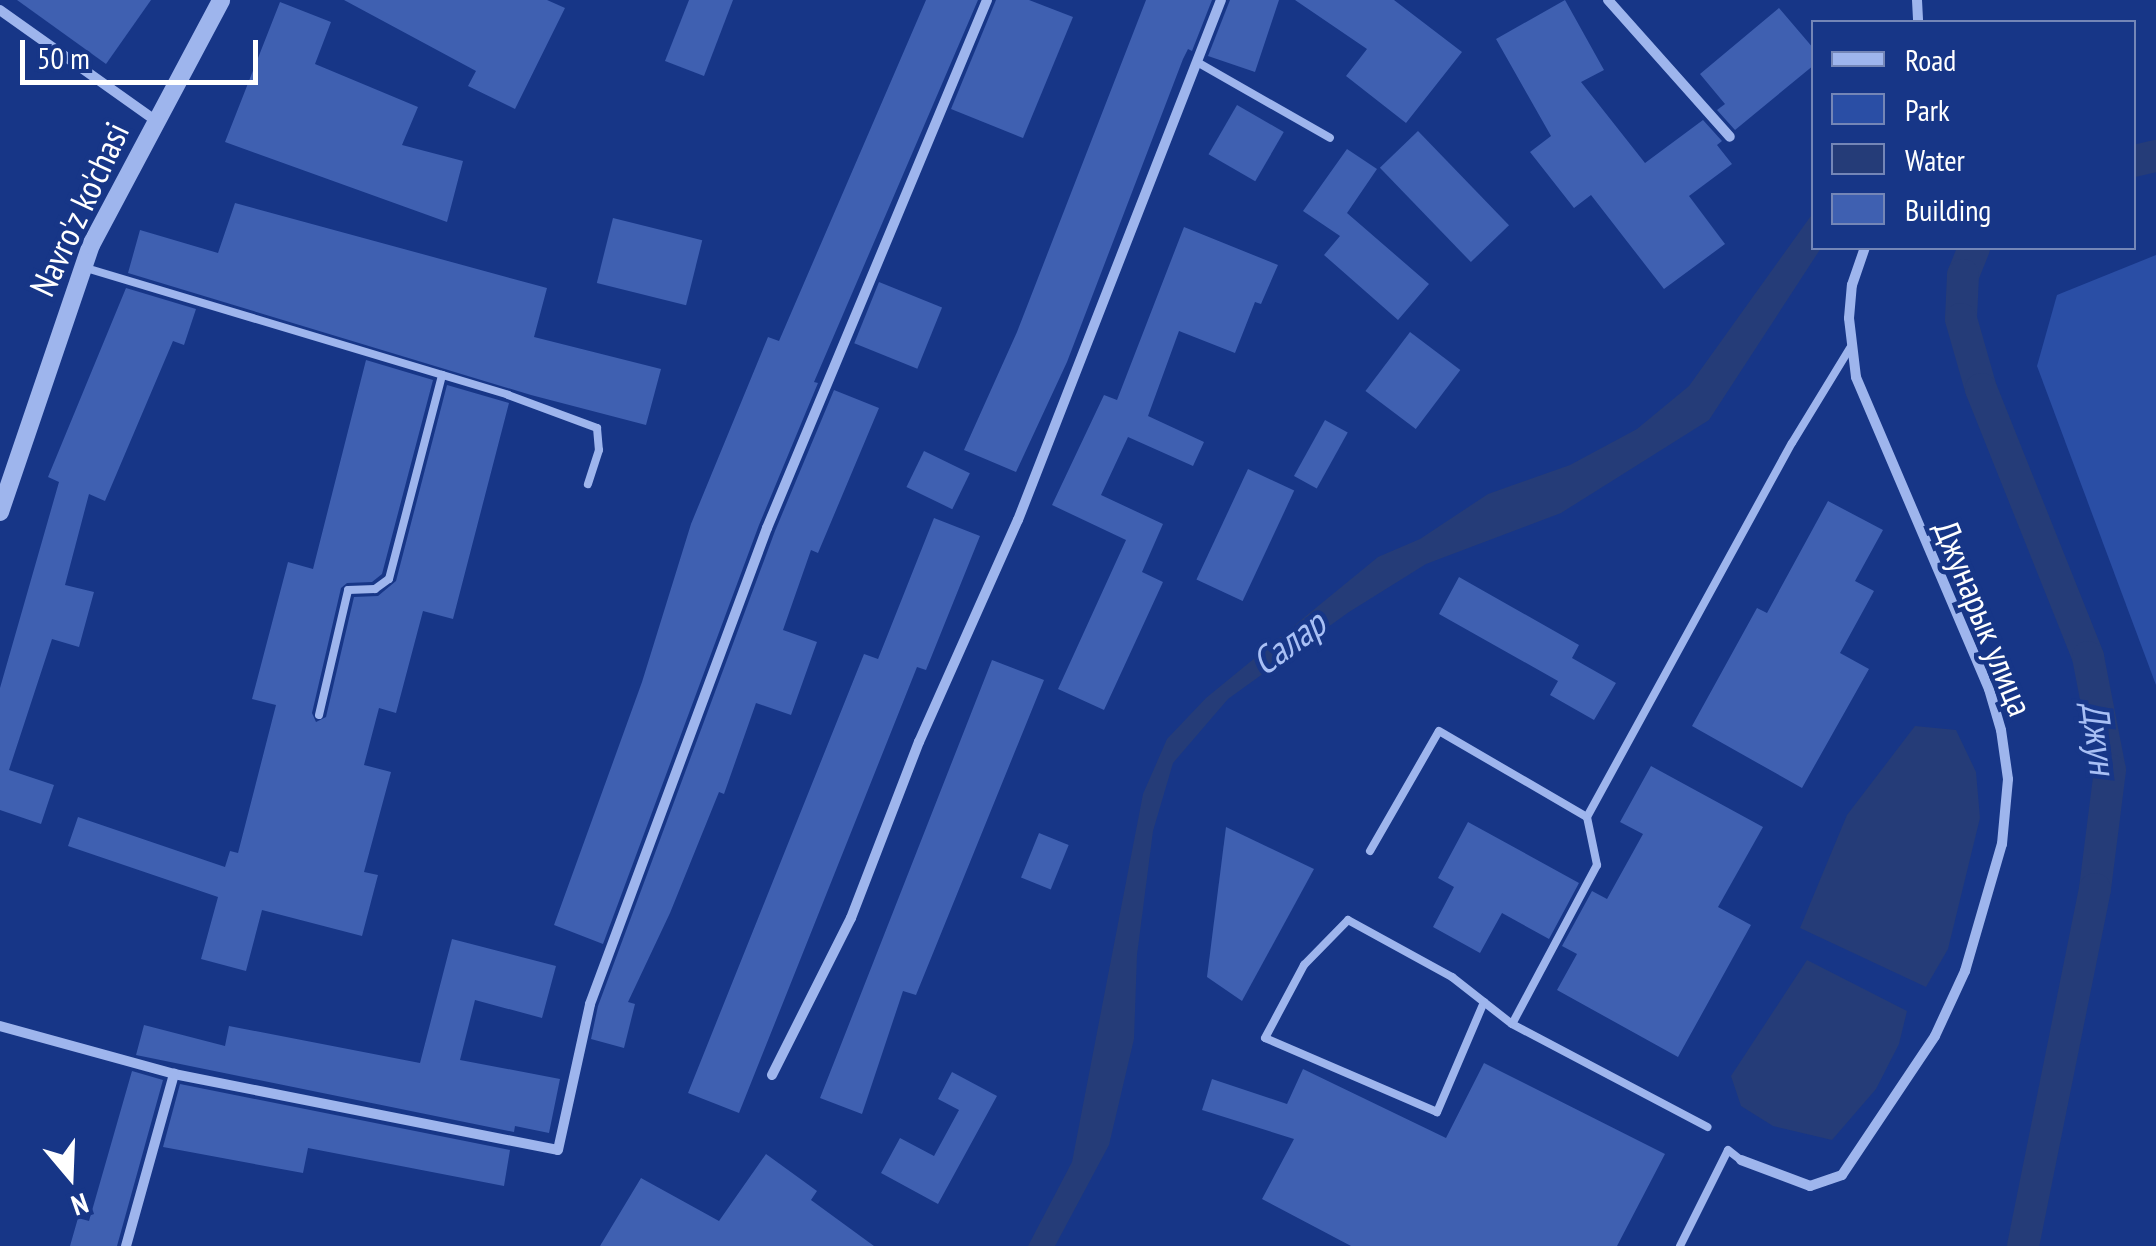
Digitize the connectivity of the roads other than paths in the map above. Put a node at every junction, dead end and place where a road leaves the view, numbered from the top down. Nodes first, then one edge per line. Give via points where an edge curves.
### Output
1 (221, 0) edge
2 (987, 0) edge
3 (1221, 0) edge
4 (1608, 0) edge
5 (0, 10) edge
6 (1197, 62) junction
7 (156, 120) junction
8 (1330, 138) dead end
9 (1730, 138) dead end
10 (1864, 250) edge
11 (82, 266) junction
12 (1850, 348) junction
13 (442, 375) junction
14 (588, 484) dead end
15 (0, 512) edge
16 (318, 716) dead end
17 (1587, 817) junction
18 (1370, 850) dead end
19 (1484, 1002) junction
20 (1512, 1024) junction
21 (0, 1026) edge
22 (174, 1074) junction
23 (772, 1075) dead end
24 (1707, 1126) dead end
25 (1741, 1160) joint
26 (126, 1246) edge
27 (1680, 1246) edge

1 - 7 street, Navro'z ko'chasi
2 - 22 street via 753,565 590,1004 558,1150
3 - 6 street
4 - 9 street
5 - 7 street
6 - 8 lane
6 - 23 street via 1018,520 919,742 851,918
7 - 11 street, Navro'z ko'chasi
10 - 12 street, Джунарык улица via 1852,285
11 - 13 lane
11 - 15 street, Navro'z ko'chasi
12 - 17 lane
12 - 25 street, Джунарык улица via 1865,404 1993,702 2008,779 2002,844 1965,971 1935,1036 1842,1175 1810,1186
13 - 14 lane via 597,428 600,450
13 - 16 lane via 388,578 375,589 348,590
17 - 18 lane via 1439,732
17 - 20 lane via 1596,865
19 - 19 lane via 1348,920 1304,965 1265,1038 1437,1112
19 - 20 lane
20 - 24 lane
21 - 22 street
22 - 26 street
25 - 27 lane via 1728,1150

